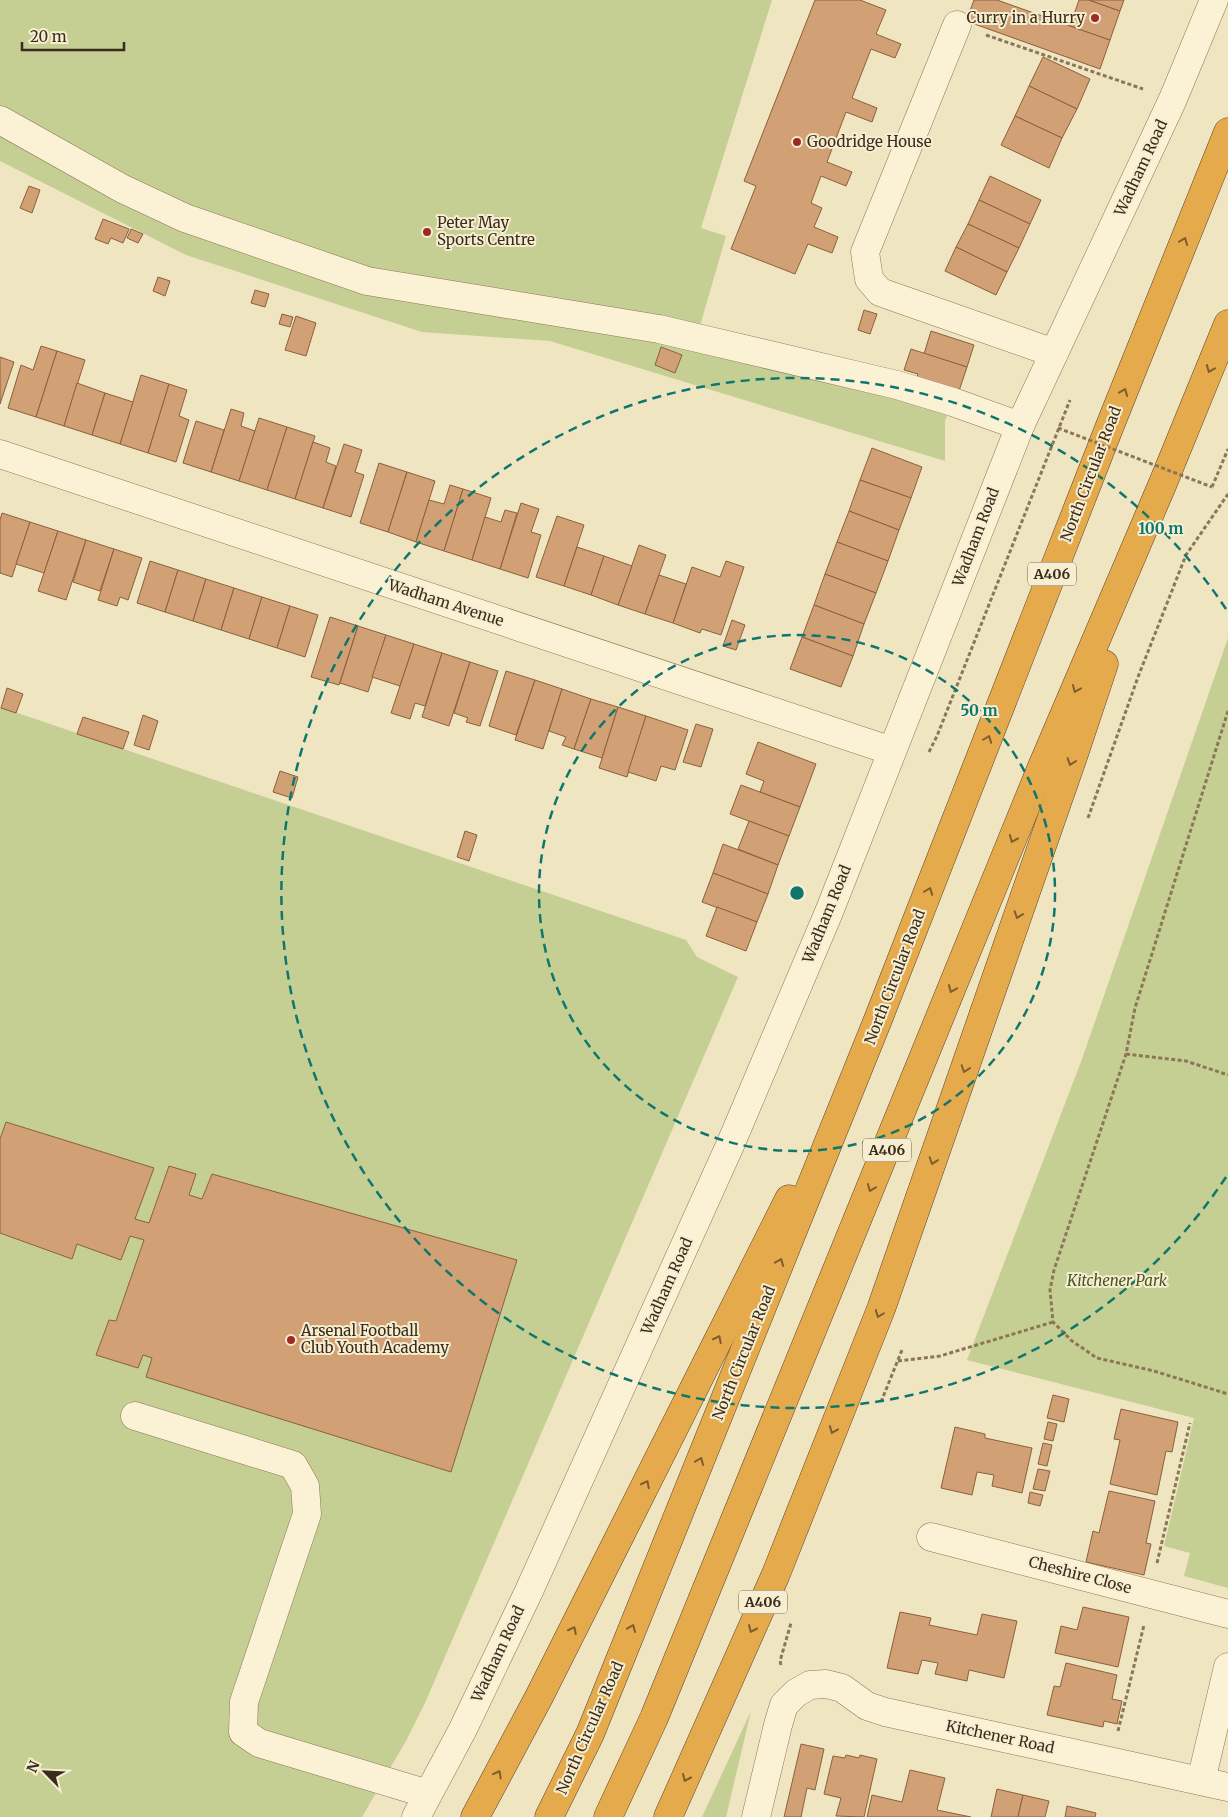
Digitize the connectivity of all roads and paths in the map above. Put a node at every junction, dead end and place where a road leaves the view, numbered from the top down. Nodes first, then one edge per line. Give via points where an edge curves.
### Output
1 (1214, 0) edge
2 (957, 25) joint
3 (1173, 99) junction
4 (0, 120) edge
5 (1228, 132) edge
6 (1228, 324) edge
7 (1054, 352) junction
8 (1020, 426) junction
9 (1228, 450) edge
10 (0, 454) edge
11 (1163, 483) junction
12 (1228, 711) edge
13 (937, 736) dead end
14 (892, 751) junction
15 (879, 1018) junction
16 (1126, 1054) junction
17 (1228, 1075) edge
18 (1053, 1322) junction
19 (898, 1361) dead end
20 (1228, 1394) edge
21 (135, 1416) dead end
22 (931, 1537) dead end
23 (1228, 1614) edge
24 (1228, 1666) edge
25 (1201, 1780) junction
26 (1228, 1787) edge
27 (422, 1805) edge
28 (475, 1817) edge
29 (549, 1817) edge
30 (608, 1817) edge
31 (668, 1817) edge
32 (756, 1817) edge

1 - 3 street, Wadham Road
2 - 3 path
2 - 7 street via 865,252 869,279 880,292
3 - 7 street, Wadham Road
4 - 8 street via 123,189 185,218 367,281 659,329 897,385
15 -> 5 highway, North Circular Road / A406
6 -> 11 highway, A406
7 - 8 street, Wadham Road
8 - 14 street, Wadham Road
9 - 13 path, bridge via 1212,487 1058,428
10 - 14 street, Wadham Avenue
11 -> 30 highway, A406 via 1041,769 654,1718
11 -> 31 highway, A406 via 1075,751 881,1309 776,1574
12 - 16 path via 1134,1008
14 - 27 street, Wadham Road via 821,931 731,1143 529,1590 463,1729
28 -> 15 highway, A406 via 544,1688
29 -> 15 highway, North Circular Road / A406 via 590,1734
16 - 17 path via 1186,1061
16 - 18 path via 1054,1270 1050,1290
18 - 19 path via 940,1356
18 - 20 path via 1072,1341 1097,1358 1154,1371
21 - 27 street via 293,1465 305,1486 307,1514 244,1702 243,1732 259,1743
22 - 23 street, Cheshire Close
24 - 25 street
25 - 26 street, Kitchener Road
25 - 32 street, Kitchener Road via 885,1712 867,1706 842,1688 810,1685 784,1705

